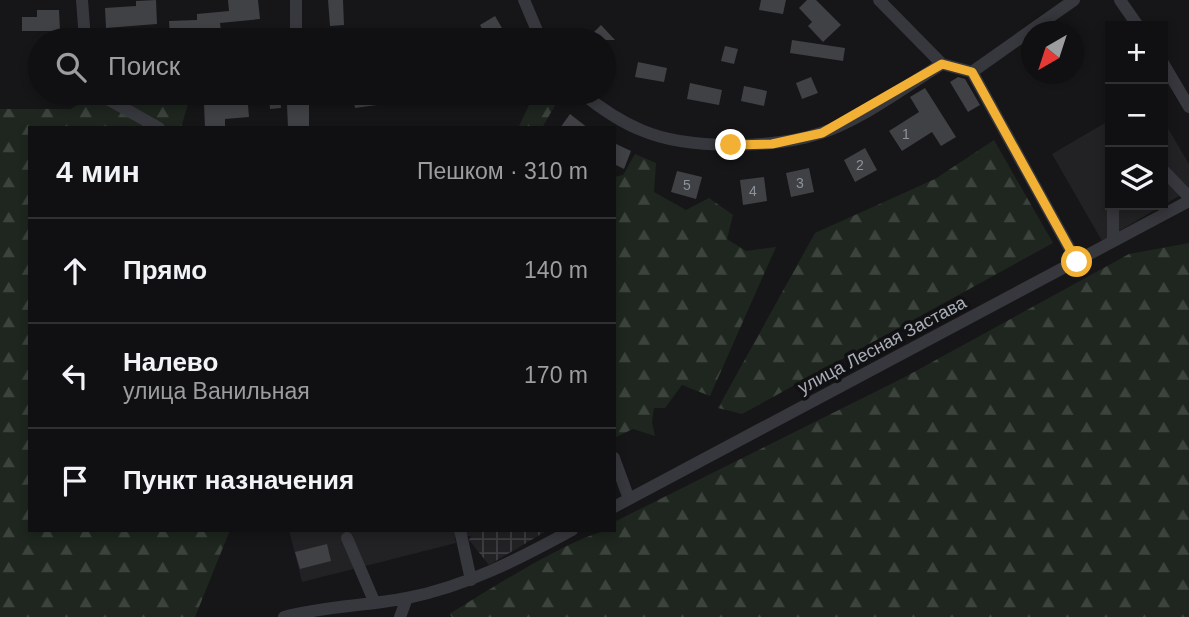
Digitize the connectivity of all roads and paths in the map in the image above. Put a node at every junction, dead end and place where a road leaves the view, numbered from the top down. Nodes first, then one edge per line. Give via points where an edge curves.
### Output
1 (82, 0) edge
2 (296, 0) edge
3 (524, 0) edge
4 (879, 0) edge
5 (1074, 0) edge
6 (1120, 0) edge
7 (1135, 21) edge
8 (84, 28) edge
9 (296, 28) edge
10 (536, 28) edge
11 (942, 64) junction
12 (1168, 71) edge
13 (972, 72) junction
14 (118, 105) edge
15 (599, 105) edge
16 (1189, 107) edge
17 (155, 126) edge
18 (1168, 176) edge
19 (1189, 199) edge
20 (1113, 210) edge
21 (1113, 241) junction
22 (1077, 262) junction
23 (616, 463) edge
24 (629, 499) junction
25 (616, 506) edge
26 (460, 532) edge
27 (568, 532) edge
28 (347, 538) dead end
29 (471, 580) junction
30 (407, 598) junction
31 (373, 601) junction
32 (284, 617) edge
33 (400, 617) edge

1 - 8 street
2 - 9 street
3 - 10 street
4 - 11 street
5 - 13 street
6 - 7 street
11 - 13 street
11 - 15 street via 822,133 772,144 731,145 643,131
12 - 16 street
13 - 22 street
14 - 17 street
18 - 19 street
19 - 21 street, улица Лесная Застава
20 - 21 street
21 - 22 street, улица Лесная Застава
22 - 24 street, улица Лесная Застава
23 - 24 street
24 - 25 street, улица Лесная Застава
26 - 29 street
27 - 29 street
28 - 31 street
29 - 30 street
30 - 31 street
30 - 33 street
31 - 32 street

